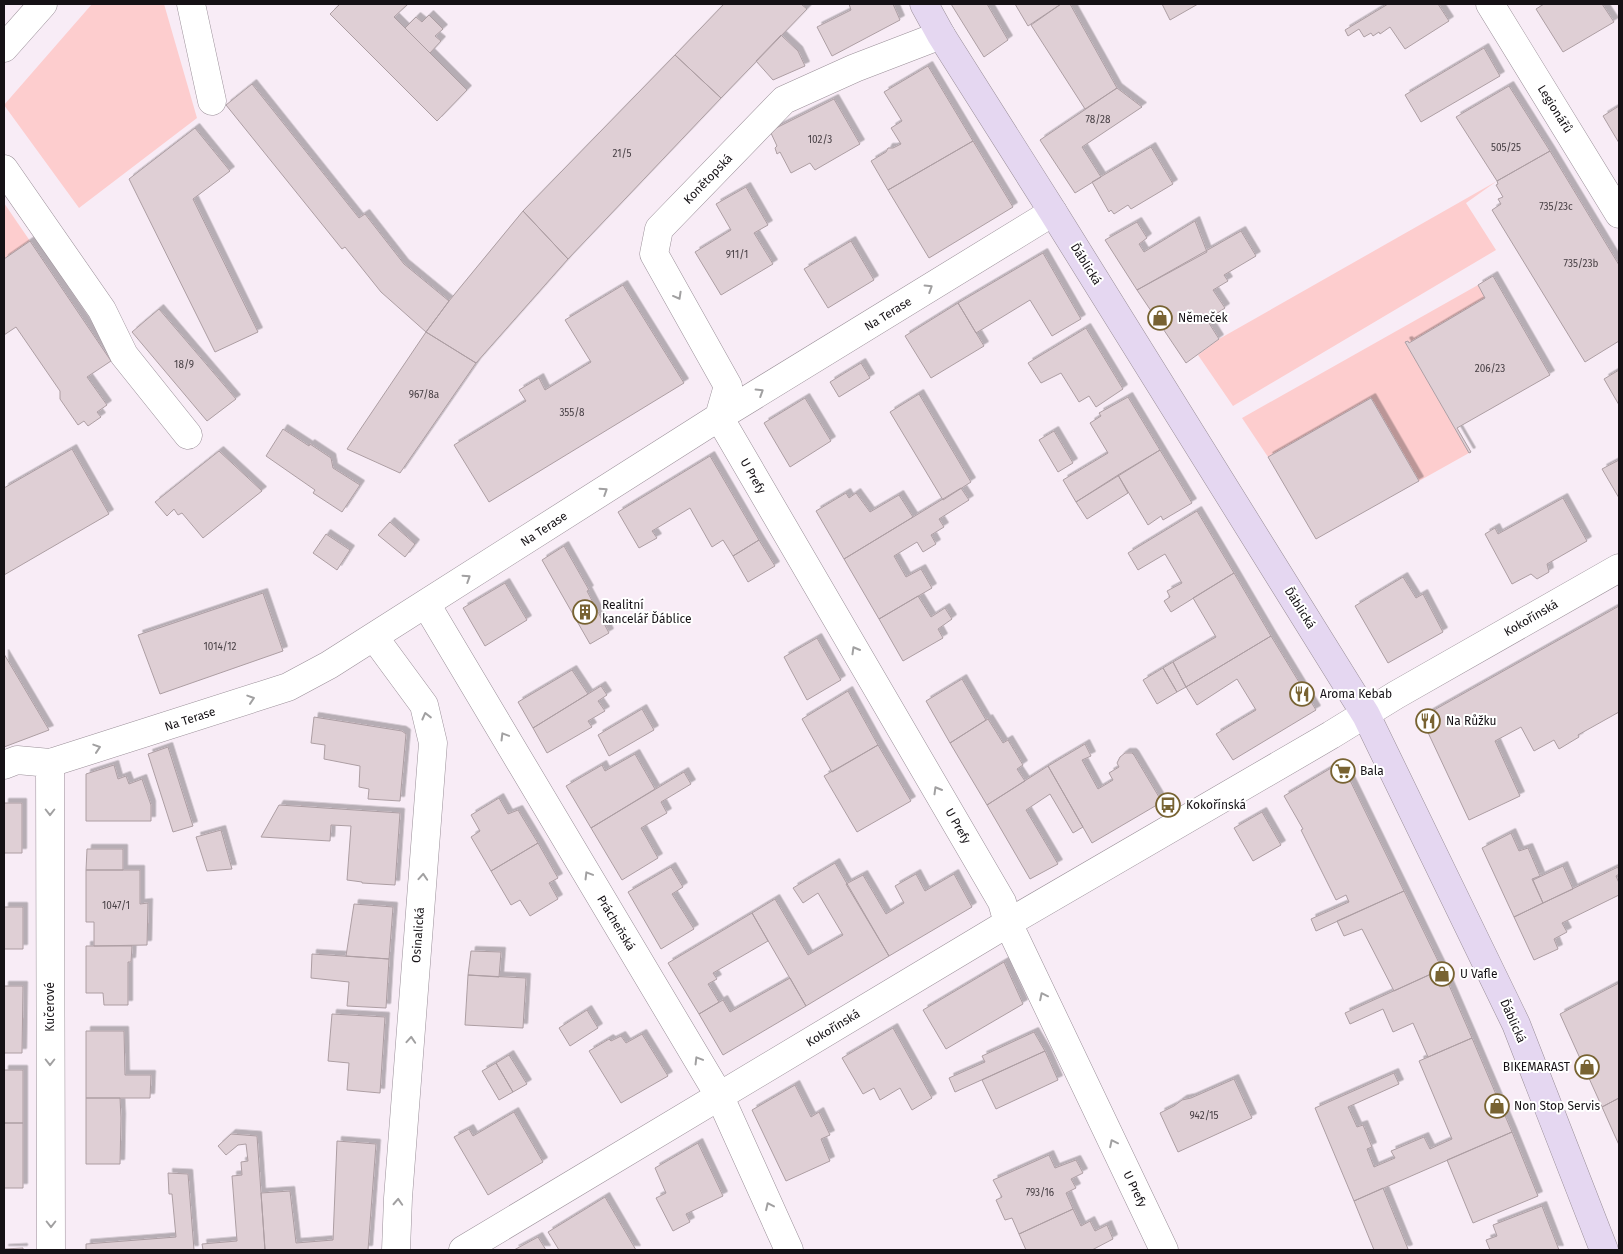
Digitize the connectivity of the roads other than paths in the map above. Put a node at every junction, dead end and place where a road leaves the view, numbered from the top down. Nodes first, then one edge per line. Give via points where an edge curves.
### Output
1 (42, 4) edge
2 (190, 4) edge
3 (924, 4) edge
4 (1493, 5) edge
5 (941, 35) junction
6 (4, 48) edge
7 (212, 101) dead end
8 (4, 169) edge
9 (1053, 212) junction
10 (1619, 214) edge
11 (719, 417) junction
12 (188, 435) dead end
13 (1619, 568) edge
14 (426, 604) junction
15 (374, 638) junction
16 (1366, 715) junction
17 (50, 763) junction
18 (4, 766) edge
19 (1008, 923) junction
20 (720, 1097) junction
21 (51, 1250) edge
22 (396, 1250) edge
23 (463, 1250) edge
24 (789, 1250) edge
25 (1164, 1250) edge
26 (1604, 1250) edge

1 - 6 street
2 - 7 street
3 - 5 main road, Ďáblická
4 - 10 street, Legionářů
5 - 9 main road, Ďáblická
5 -> 11 street, Konětopská via 784,100 660,229 654,254 728,386
8 - 12 street via 102,310 124,355
11 -> 9 street, Na Terase
9 - 16 main road, Ďáblická
14 -> 11 street, Na Terase
19 -> 11 street, U Prefy via 1002,902
13 - 16 street, Kokořínská
14 - 15 street, Na Terase
20 -> 14 street, Prácheňská
17 -> 15 street, Na Terase via 288,687
22 -> 15 street, Osinalická via 433,743 424,705
16 - 19 street, Kokořínská
16 - 26 main road, Ďáblická via 1516,1024
17 - 18 street, Na Terase via 17,760
17 -> 21 street, Kučerové
19 - 20 street, Kokořínská
25 -> 19 street, U Prefy
20 - 23 street, Kokořínská
24 -> 20 street, Prácheňská

